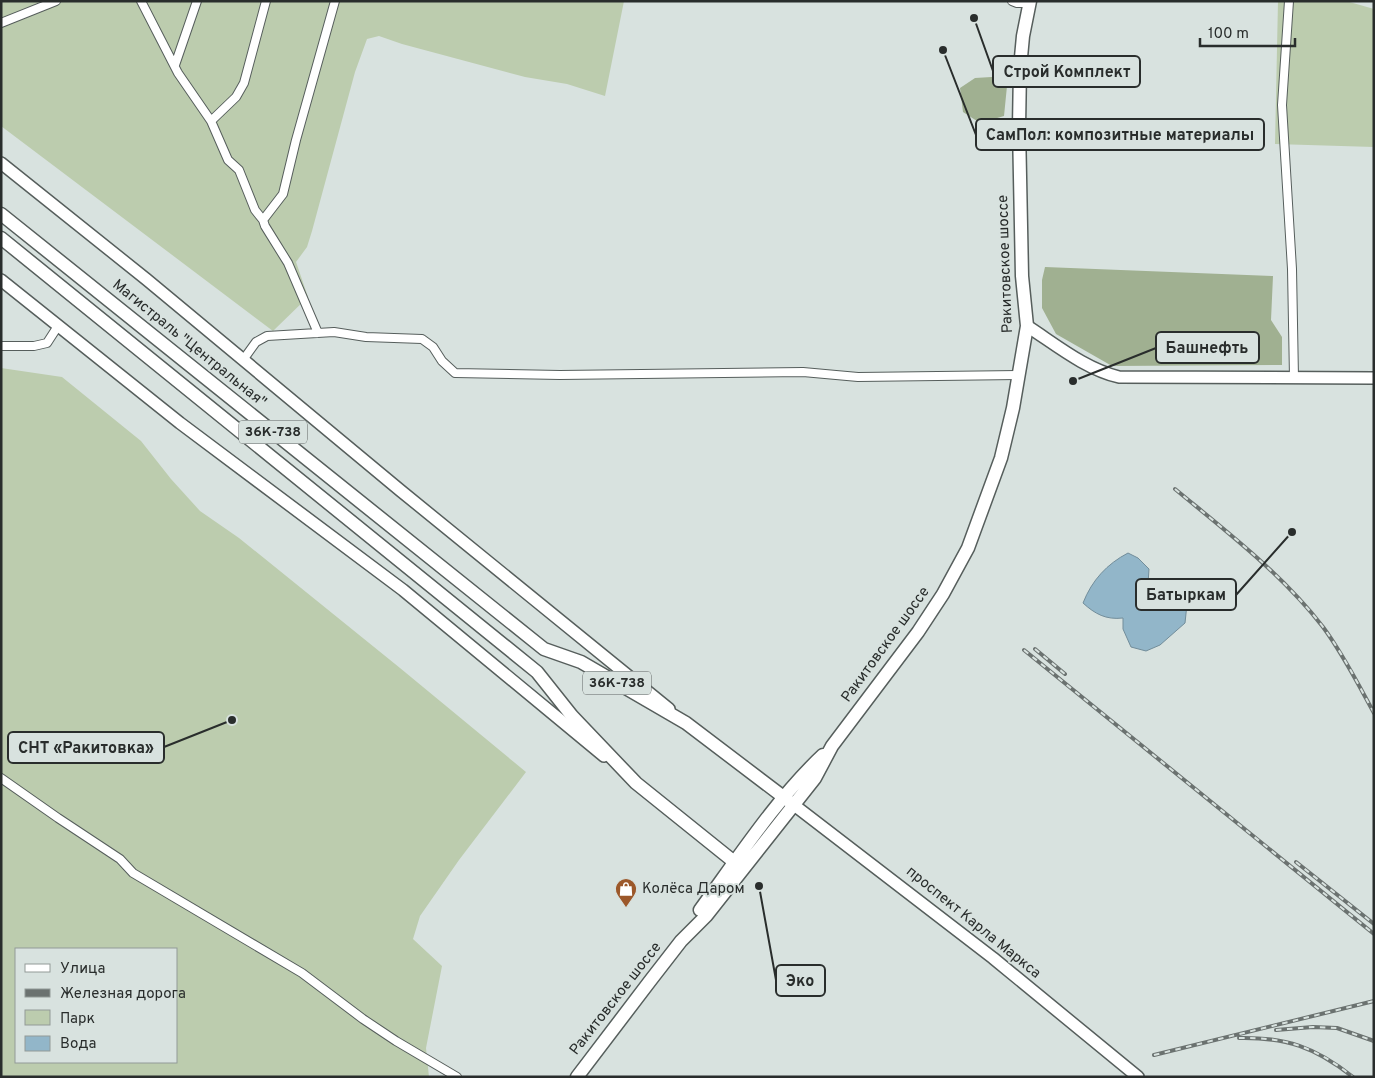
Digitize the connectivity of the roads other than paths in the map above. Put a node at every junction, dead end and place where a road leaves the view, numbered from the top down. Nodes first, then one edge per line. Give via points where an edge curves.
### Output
1 (56, 1) edge
2 (141, 1) edge
3 (197, 1) edge
4 (266, 1) edge
5 (335, 1) edge
6 (1012, 1) edge
7 (1288, 1) edge
8 (1030, 2) edge
9 (1, 23) edge
10 (175, 65) junction
11 (211, 122) junction
12 (1, 163) edge
13 (1, 214) edge
14 (263, 220) junction
15 (1, 238) edge
16 (1, 280) edge
17 (58, 326) junction
18 (1027, 326) junction
19 (318, 333) junction
20 (1, 346) edge
21 (243, 360) junction
22 (1018, 374) junction
23 (1294, 378) junction
24 (1374, 378) edge
25 (686, 723) junction
26 (1, 778) edge
27 (636, 783) junction
28 (789, 801) junction
29 (739, 865) junction
30 (457, 1077) edge
31 (576, 1077) edge
32 (1138, 1077) edge

1 - 9 street
2 - 10 street
3 - 10 street
4 - 11 street via 244,83 236,97
5 - 14 street via 283,194
6 - 8 street
7 - 23 street via 1282,105 1292,269
8 - 18 main road, Ракитовское шоссе via 1020,68 1019,127
10 - 11 street
11 - 14 street via 228,160 239,170 255,210
12 - 21 main road
13 - 25 main road, Магистраль "Центральная" / 36К-738 via 544,649 581,662
14 - 19 street via 288,263
15 - 27 main road, 36К-738 via 537,672 572,716
16 - 17 main road
17 - 20 street via 47,343
17 - 27 main road via 180,423 403,590
18 - 22 main road, Ракитовское шоссе
18 - 23 main road via 1094,368 1118,377
19 - 21 street via 267,336 256,342
19 - 22 street via 422,339 455,373 803,372 858,377
21 - 25 main road
22 - 28 main road, Ракитовское шоссе via 1001,458 968,548 918,632 832,746 806,770
23 - 24 main road
25 - 28 main road, 36К-738
26 - 30 street via 120,859 133,873 302,973 372,1024
27 - 29 main road, 36К-738
28 - 29 main road, Ракитовское шоссе
28 - 32 main road, проспект Карла Маркса via 992,958
29 - 31 main road, Ракитовское шоссе via 697,914 681,941

